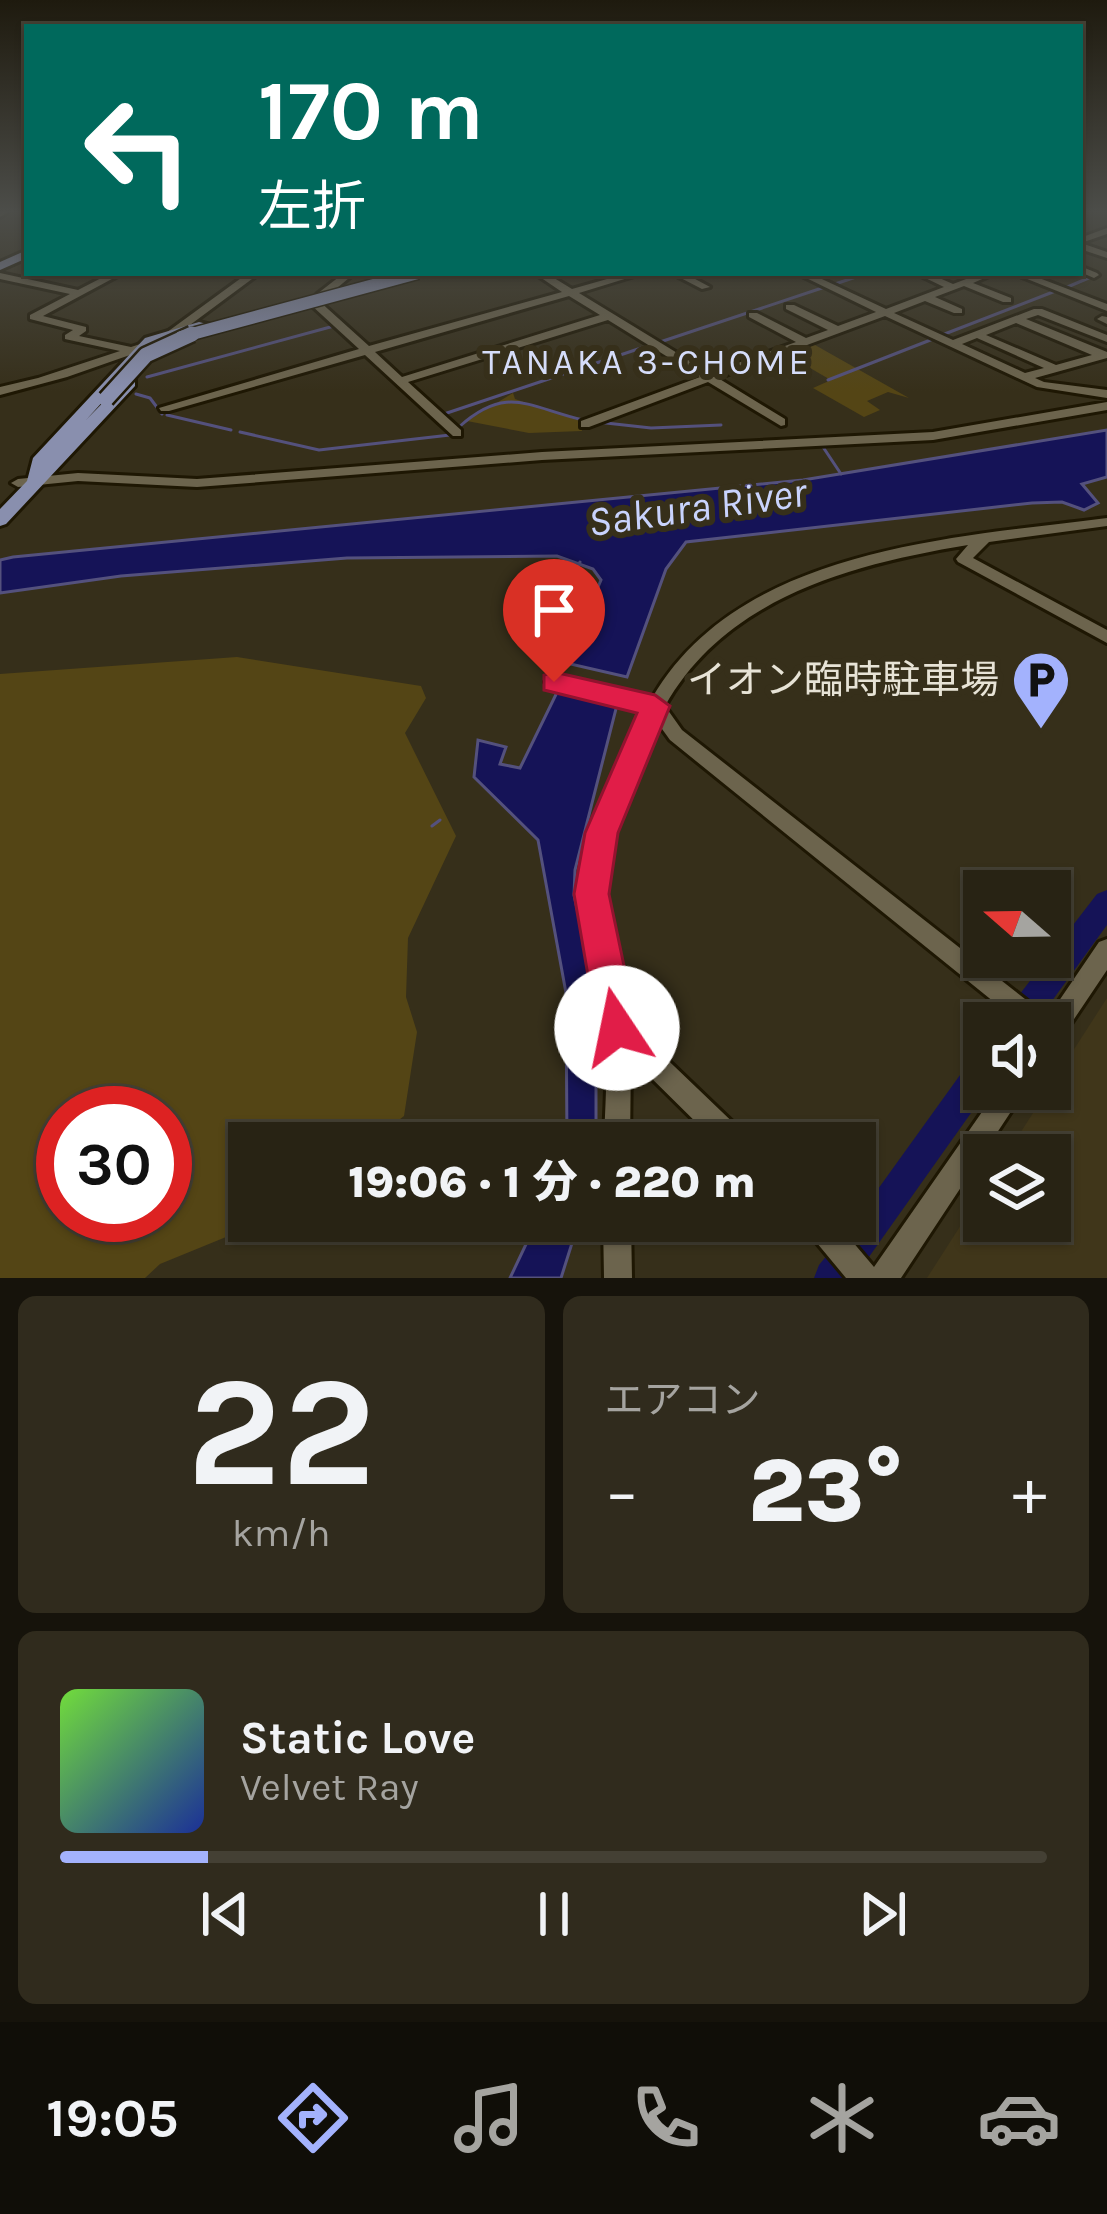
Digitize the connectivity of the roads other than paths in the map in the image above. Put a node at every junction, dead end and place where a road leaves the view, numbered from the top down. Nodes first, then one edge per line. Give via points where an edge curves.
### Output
1 (1086, 272) edge
2 (1094, 275) dead end
3 (0, 276) edge
4 (112, 276) edge
5 (239, 276) edge
6 (251, 276) edge
7 (346, 276) edge
8 (403, 276) edge
9 (403, 276) edge
10 (544, 276) edge
11 (628, 276) edge
12 (682, 276) edge
13 (706, 276) edge
14 (807, 276) edge
15 (1023, 276) edge
16 (1052, 276) edge
17 (970, 278) edge
18 (719, 283) dead end
19 (1071, 283) dead end
20 (704, 287) dead end
21 (570, 292) junction
22 (79, 293) junction
23 (926, 297) junction
24 (317, 299) junction
25 (1007, 300) dead end
26 (790, 307) dead end
27 (515, 308) junction
28 (958, 311) dead end
29 (883, 312) junction
30 (497, 313) junction
31 (753, 314) dead end
32 (609, 316) junction
33 (1106, 316) edge
34 (1016, 320) junction
35 (533, 321) dead end
36 (1079, 327) junction
37 (835, 329) junction
38 (978, 334) junction
39 (163, 338) junction
40 (1060, 338) junction
41 (536, 339) junction
42 (1107, 339) edge
43 (803, 341) junction
44 (953, 344) junction
45 (127, 349) junction
46 (366, 350) junction
47 (1021, 354) junction
48 (1105, 356) edge
49 (89, 368) junction
50 (1057, 370) junction
51 (116, 376) junction
52 (707, 376) junction
53 (1023, 377) junction
54 (400, 381) junction
55 (1107, 390) edge
56 (0, 391) edge
57 (1107, 406) edge
58 (165, 408) dead end
59 (782, 422) dead end
60 (585, 424) dead end
61 (457, 433) dead end
62 (27, 484) junction
63 (0, 520) edge
64 (1100, 523) edge
65 (984, 539) junction
66 (1107, 638) edge
67 (554, 682) dead end
68 (655, 706) junction
69 (1107, 950) edge
70 (1015, 1002) edge
71 (1066, 1002) edge
72 (617, 1028) junction
73 (997, 1110) edge
74 (617, 1122) edge
75 (714, 1122) edge
76 (617, 1242) edge
77 (833, 1242) edge
78 (870, 1277) edge
79 (618, 1278) edge

1 - 2 street
3 - 22 street
4 - 22 street
5 - 39 street
6 - 39 street
7 - 24 street
8 - 24 main road
9 - 62 main road, bridge via 177,338 146,356
10 - 21 street
11 - 21 street
12 - 20 street
13 - 18 street
14 - 29 street
15 - 33 street
16 - 19 street
17 - 23 street
17 - 25 street
21 - 27 street
21 - 32 street
22 - 45 street via 34,317 82,328 69,337
23 - 28 street
23 - 29 street
24 - 39 main road
24 - 46 street
26 - 37 street
27 - 30 street
27 - 35 street
29 - 37 street
29 - 44 street
30 - 41 street
30 - 46 street
31 - 43 street
32 - 41 street
32 - 52 street
33 - 36 street
34 - 36 street via 1037,311
34 - 38 street
34 - 40 street
36 - 42 street
37 - 43 street
38 - 44 street
38 - 47 street
39 - 45 street
39 - 51 main road
39 - 62 main road via 52,469
40 - 47 street
40 - 48 street
41 - 54 street
43 - 52 street
44 - 53 street
45 - 49 street
46 - 54 street
46 - 58 street
47 - 50 street
48 - 50 street
49 - 51 street via 111,368
49 - 56 street
50 - 53 street
51 - 62 main road
52 - 59 street
52 - 60 street
53 - 55 street
54 - 61 street
57 - 62 street via 933,436 155,485 78,477
62 - 63 main road
64 - 65 street
65 - 66 street via 963,559
65 - 68 street via 914,549 777,596 690,656
67 - 68 street
68 - 70 street via 676,735
68 - 72 street via 601,833 591,894
69 - 71 street
72 - 74 street
72 - 75 street
73 - 78 street
76 - 79 street
77 - 78 street

